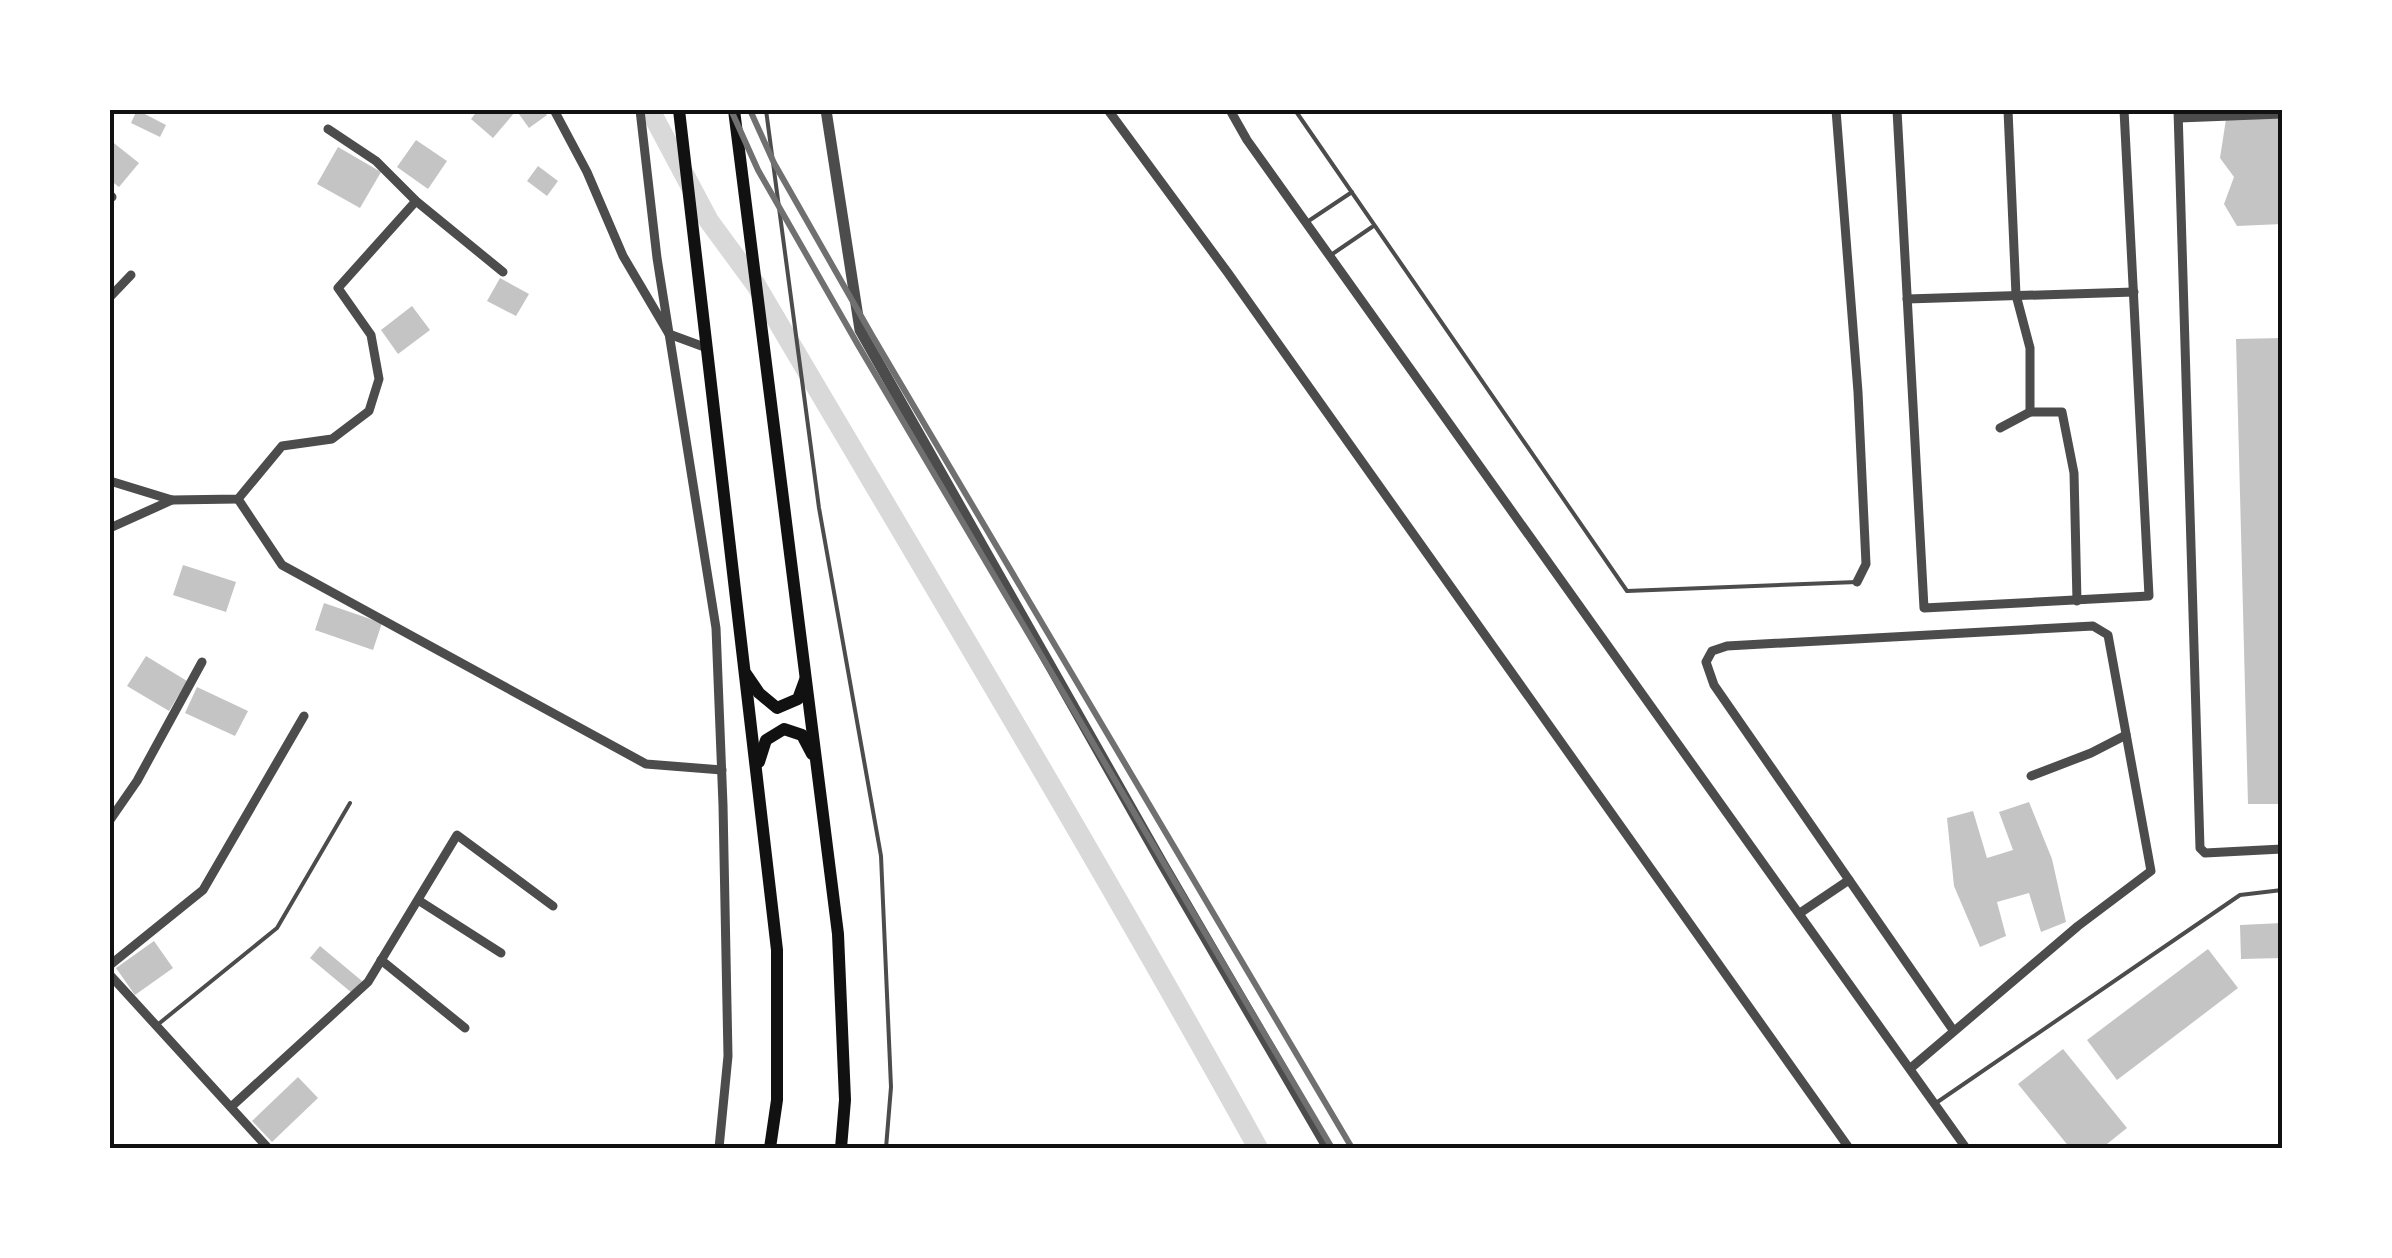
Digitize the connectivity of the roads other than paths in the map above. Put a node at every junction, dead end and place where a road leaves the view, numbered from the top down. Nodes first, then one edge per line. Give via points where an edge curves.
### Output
1 (554, 110) edge
2 (640, 110) edge
3 (679, 110) edge
4 (734, 110) edge
5 (766, 110) edge
6 (826, 110) edge
7 (1108, 110) edge
8 (1230, 110) edge
9 (1295, 110) edge
10 (1836, 110) edge
11 (1897, 110) edge
12 (2008, 110) edge
13 (2124, 110) edge
14 (2178, 114) edge
15 (2282, 114) edge
16 (328, 129) dead end
17 (1352, 192) junction
18 (416, 201) junction
19 (1307, 222) junction
20 (1374, 226) junction
21 (1331, 255) junction
22 (503, 272) dead end
23 (131, 275) dead end
24 (2134, 292) junction
25 (2016, 296) junction
26 (110, 297) edge
27 (1907, 298) junction
28 (668, 334) junction
29 (707, 348) junction
30 (2030, 412) junction
31 (2000, 428) dead end
32 (110, 482) edge
33 (238, 499) junction
34 (172, 500) junction
35 (110, 528) edge
36 (1857, 582) joint
37 (2077, 601) junction
38 (202, 662) dead end
39 (745, 674) junction
40 (806, 678) junction
41 (304, 716) dead end
42 (2126, 735) junction
43 (816, 761) junction
44 (757, 769) junction
45 (722, 770) junction
46 (2031, 776) dead end
47 (350, 803) dead end
48 (110, 820) edge
49 (2282, 849) edge
50 (1850, 880) junction
51 (2282, 890) edge
52 (418, 900) junction
53 (553, 906) dead end
54 (1800, 912) junction
55 (502, 953) dead end
56 (382, 960) junction
57 (110, 965) edge
58 (110, 975) edge
59 (156, 1026) junction
60 (465, 1028) dead end
61 (1953, 1030) junction
62 (1912, 1067) junction
63 (1936, 1103) junction
64 (231, 1108) junction
65 (268, 1148) edge
66 (719, 1148) edge
67 (770, 1148) edge
68 (841, 1148) edge
69 (886, 1148) edge
70 (1328, 1148) edge
71 (1849, 1148) edge
72 (1966, 1148) edge

1 - 28 street
2 - 28 street
3 - 29 main road
4 - 40 main road
5 - 69 lane via 819,508 882,856 891,1086
6 - 70 street via 860,330
7 - 71 street
8 - 19 street
9 - 17 lane
10 - 36 street via 1866,564
11 - 27 street
12 - 25 street
13 - 24 street
14 - 15 street
14 - 49 street via 2200,848
16 - 18 street via 376,161
17 - 19 lane
17 - 20 lane
18 - 22 street
18 - 33 street via 338,288 371,336 378,379 369,412 332,439 282,446
19 - 21 street
20 - 21 lane
20 - 36 lane via 1627,591
21 - 54 street
23 - 26 street
24 - 25 street
24 - 37 street via 2149,596
25 - 27 street
25 - 30 street via 2030,348
27 - 37 street via 1924,608
28 - 29 street
28 - 45 street via 716,628
29 - 39 main road
30 - 31 street
30 - 37 street via 2062,412 2074,473
32 - 34 street
33 - 34 street
33 - 45 street via 282,565 646,764
34 - 35 street
38 - 48 street
39 - 40 main road via 777,708 798,698
39 - 44 main road
40 - 43 main road
41 - 57 street via 203,890
42 - 46 street
42 - 50 street via 2108,635 2093,626 1712,651 1706,662 1714,685
42 - 61 street via 2150,871
43 - 44 main road via 802,735 784,729 766,740
43 - 68 main road via 838,934 846,1100
44 - 67 main road via 778,950
45 - 66 street via 728,1056
47 - 59 lane via 277,928
50 - 54 street
50 - 61 street
51 - 63 lane via 2240,895
52 - 53 street via 457,835
52 - 55 street
52 - 56 street
54 - 62 street
56 - 60 street
56 - 64 street via 368,982
58 - 59 street
59 - 64 street
61 - 62 street
62 - 63 street
63 - 72 street
64 - 65 street

